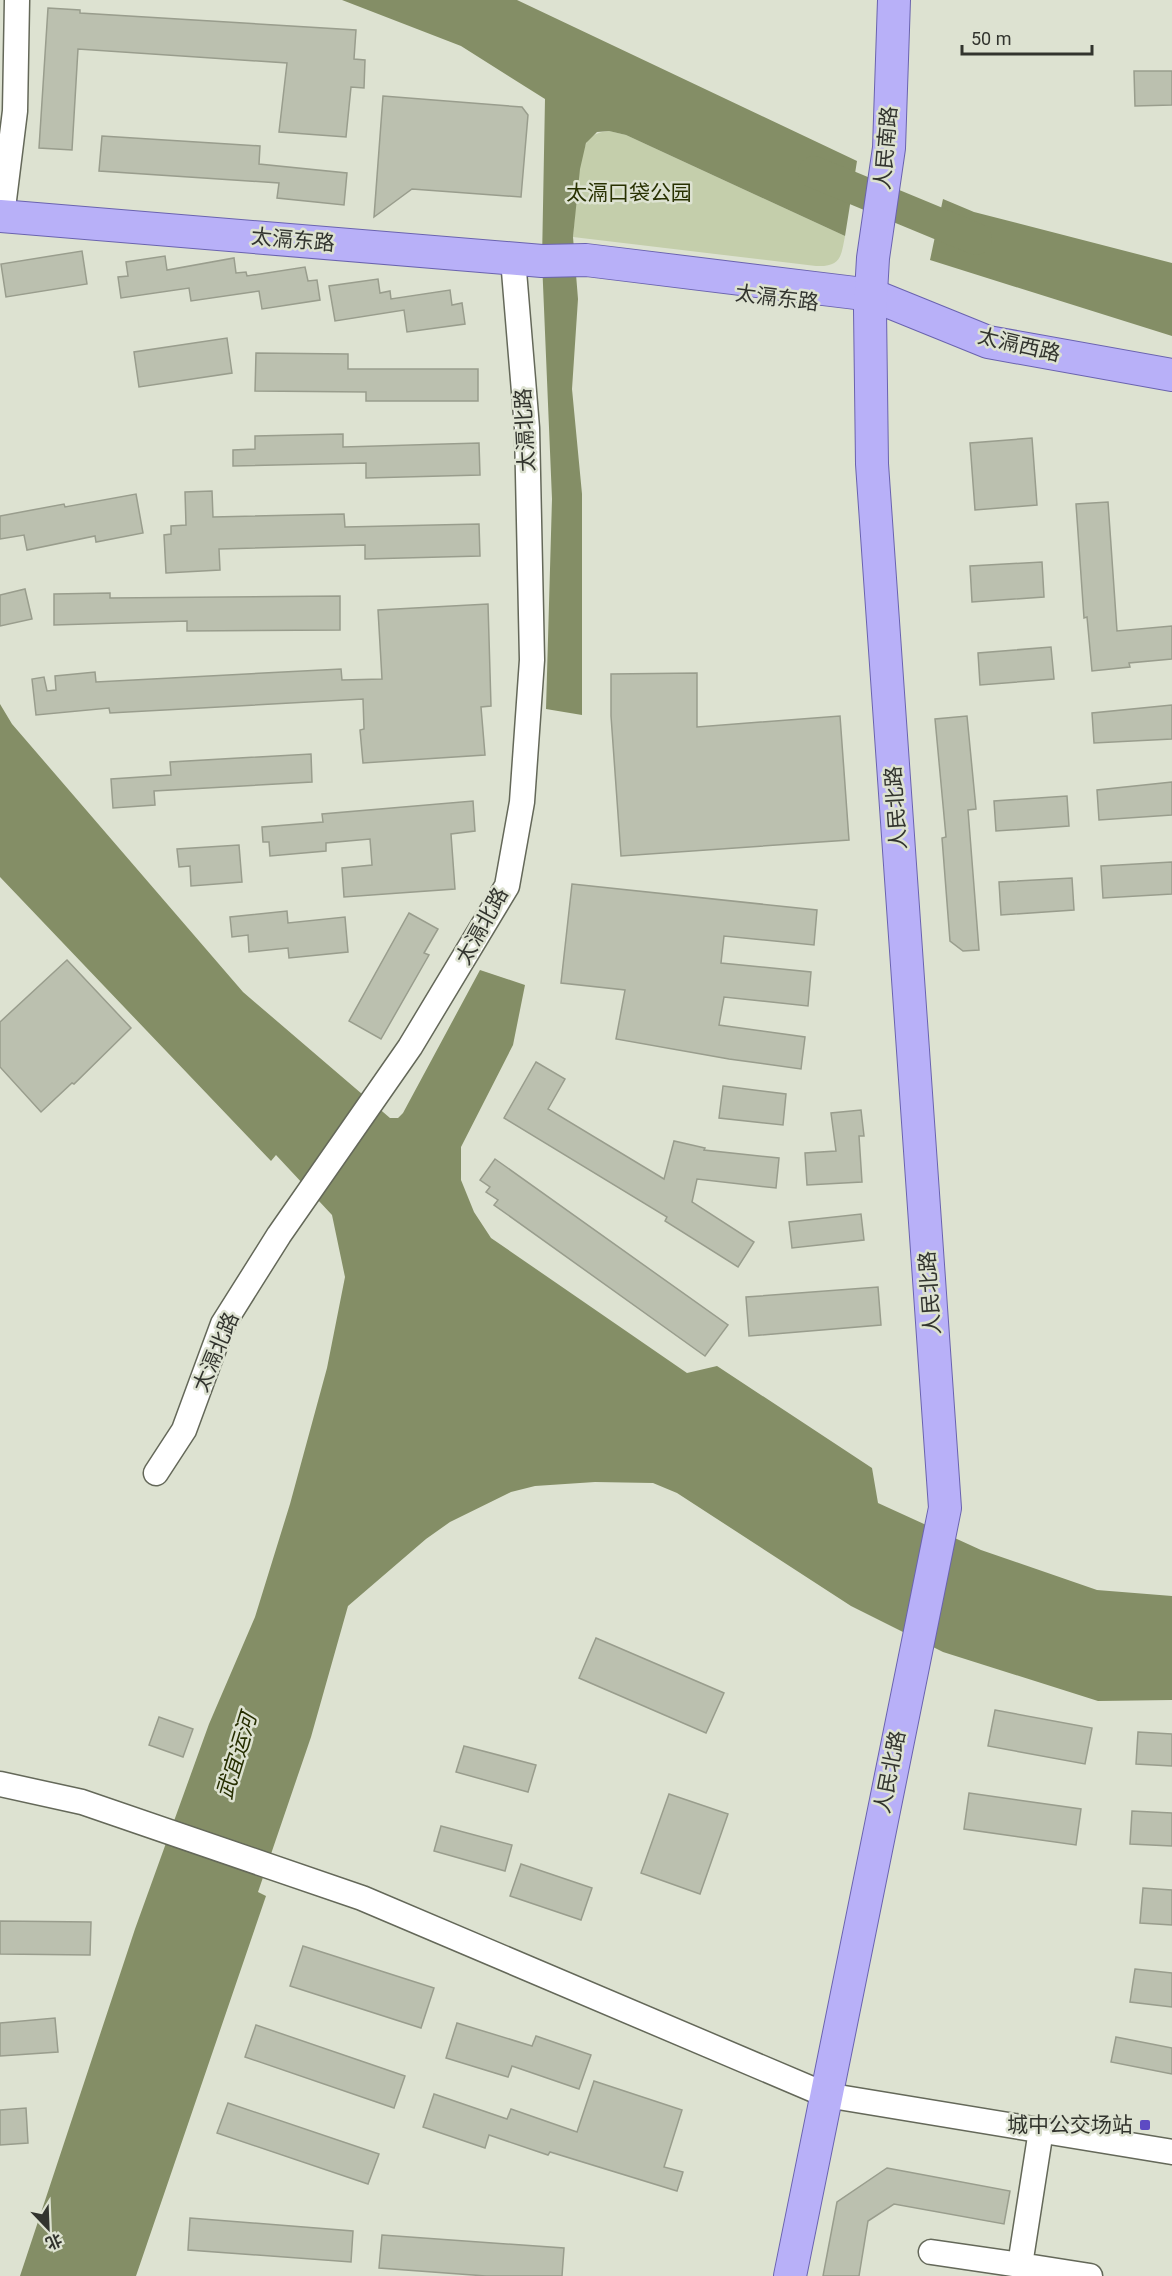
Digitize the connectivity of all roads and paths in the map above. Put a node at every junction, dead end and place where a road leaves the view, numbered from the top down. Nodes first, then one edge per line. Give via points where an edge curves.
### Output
1 (17, 0) edge
2 (894, 0) edge
3 (1, 216) edge
4 (522, 260) junction
5 (871, 303) junction
6 (1172, 375) edge
7 (156, 1473) dead end
8 (0, 1784) edge
9 (826, 2094) junction
10 (1041, 2130) junction
11 (1172, 2152) edge
12 (931, 2252) dead end
13 (1020, 2265) junction
14 (790, 2276) edge
15 (1089, 2276) edge

1 - 3 street via 15,111
2 - 5 main road, 人民南路 via 889,147 873,258
3 - 4 main road, 太滆东路
4 - 5 main road, 太滆东路 via 586,260
4 - 7 street, 太滆北路 via 532,648 522,802 507,886 410,1047 297,1208 223,1324 184,1430
5 - 6 main road, 太滆西路 via 988,342
5 - 9 main road, 人民北路 via 872,464 945,1508
8 - 9 street via 82,1802 362,1898
9 - 10 street
9 - 14 main road, 人民北路
10 - 11 street
10 - 13 street
12 - 13 street
13 - 15 street

